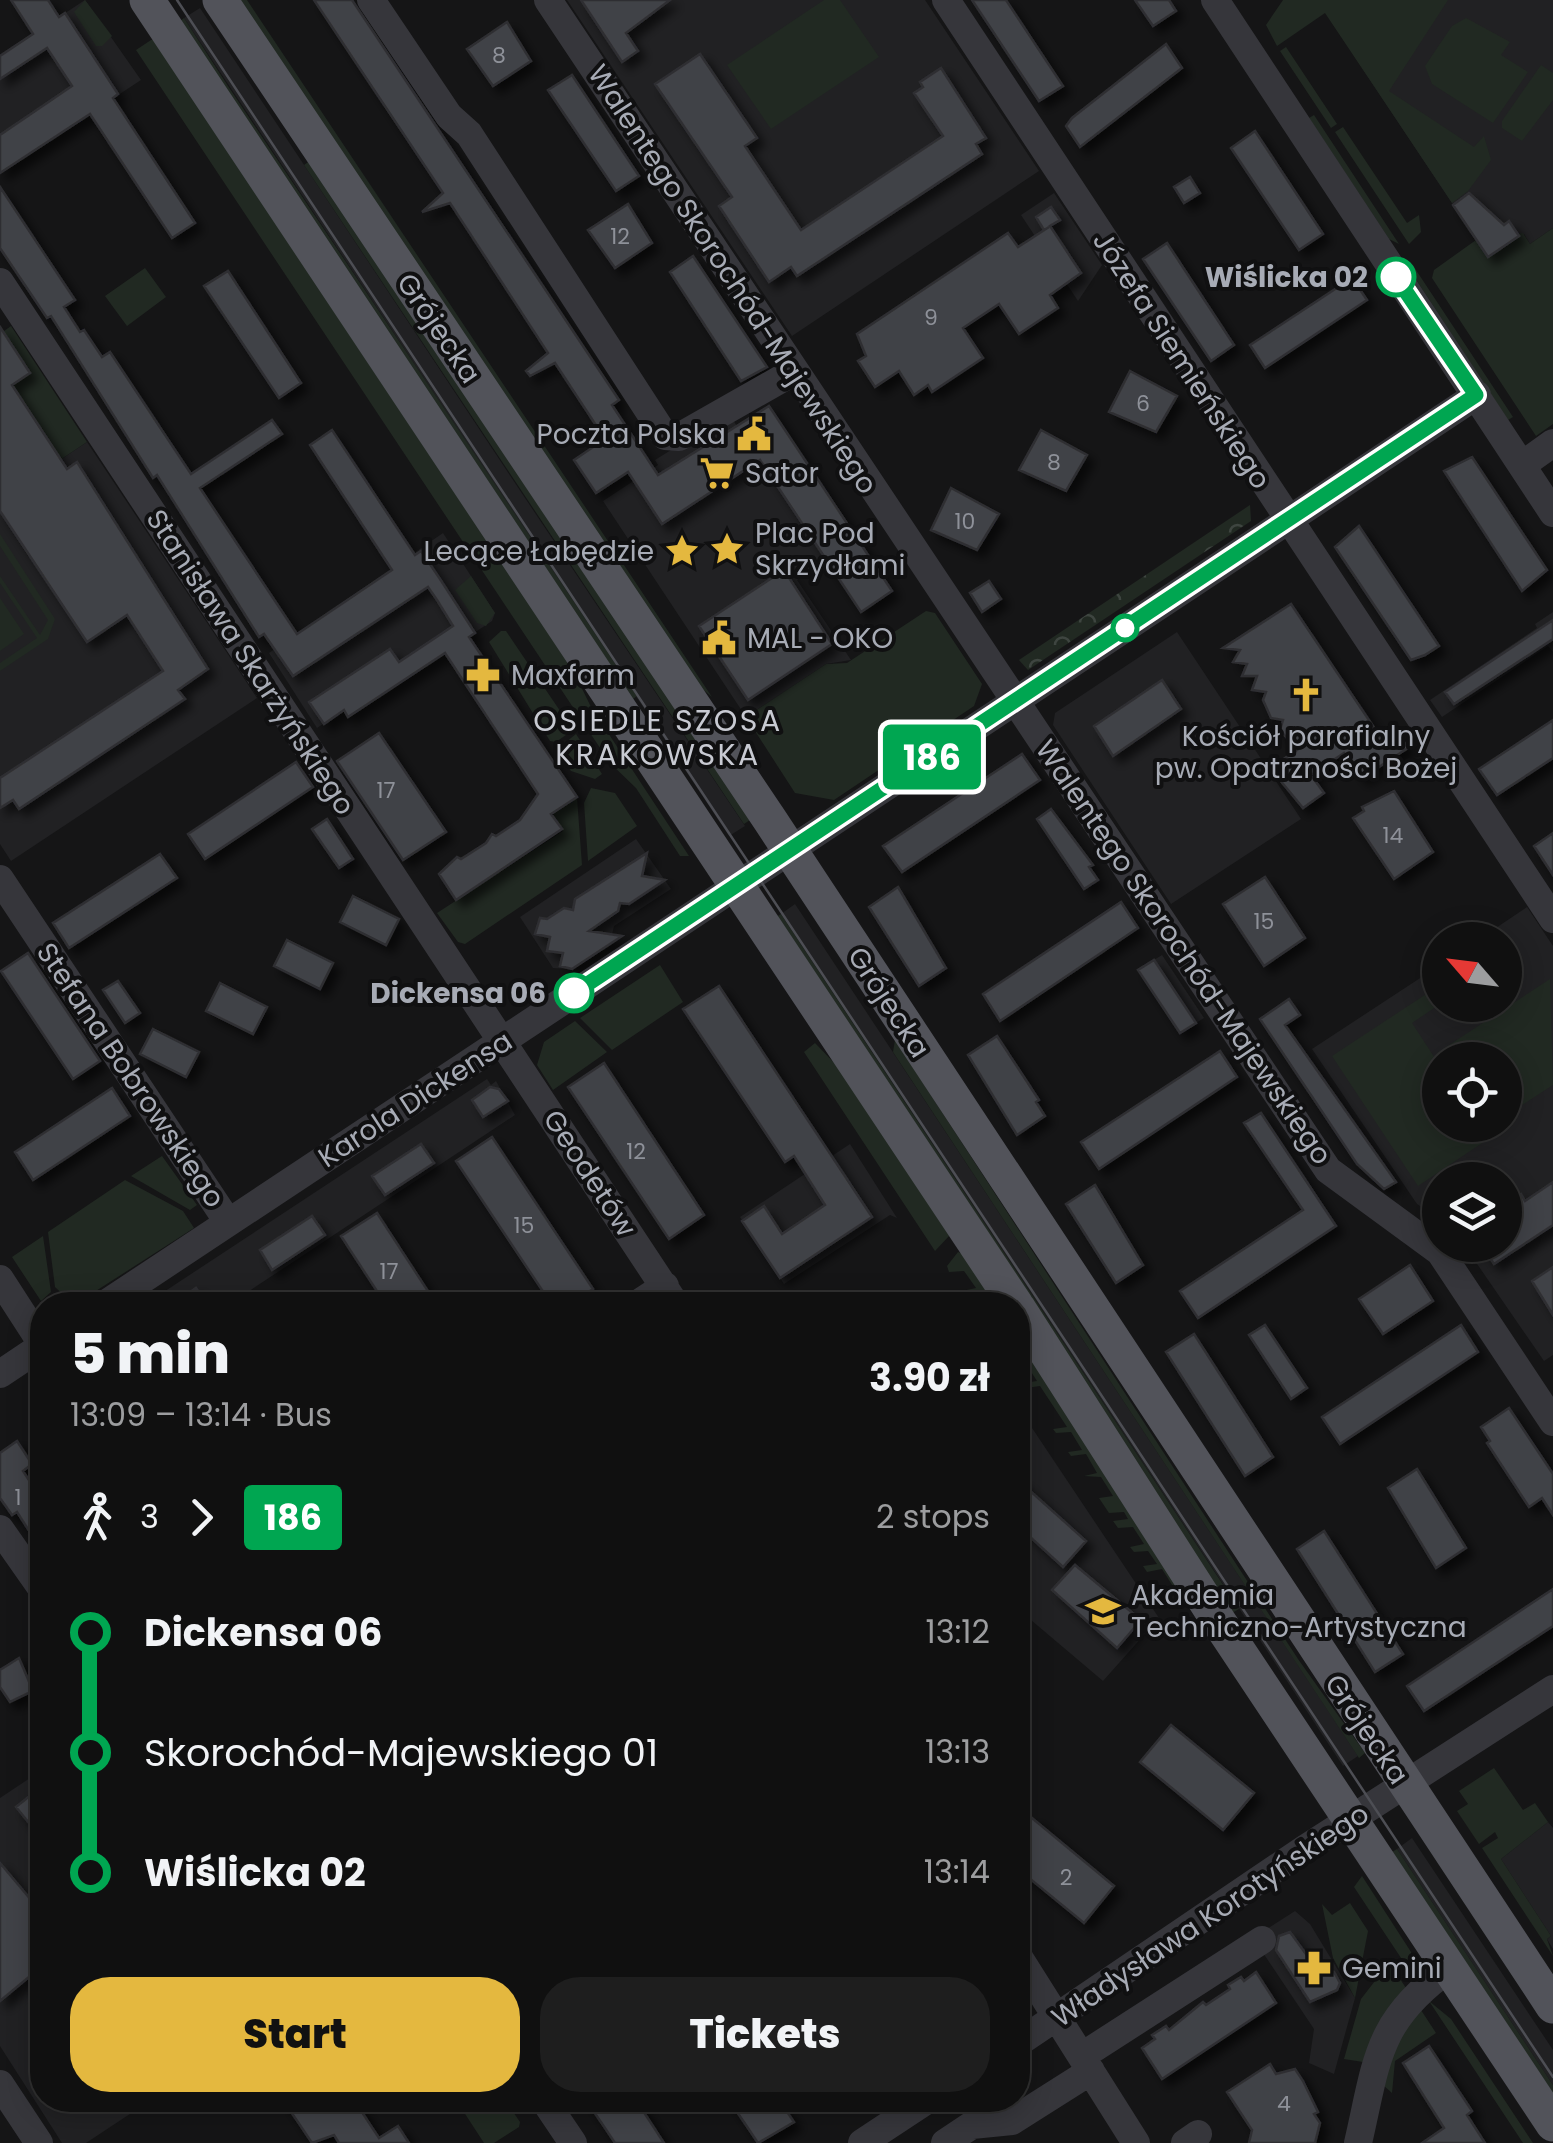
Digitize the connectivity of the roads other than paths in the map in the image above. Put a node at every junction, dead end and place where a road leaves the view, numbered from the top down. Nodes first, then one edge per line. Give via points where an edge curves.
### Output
1 (147, 0) edge
2 (220, 0) edge
3 (370, 0) edge
4 (548, 0) edge
5 (946, 0) edge
6 (1220, 2) edge
7 (0, 282) edge
8 (795, 371) junction
9 (1476, 395) junction
10 (1553, 443) edge
11 (1522, 465) junction
12 (1553, 513) edge
13 (1286, 520) junction
14 (1016, 700) junction
15 (790, 850) junction
16 (0, 879) edge
17 (737, 886) junction
18 (1553, 919) edge
19 (503, 1041) junction
20 (228, 1222) junction
21 (0, 1279) edge
22 (123, 1292) edge
23 (667, 1292) edge
24 (1008, 1292) edge
25 (30, 1325) edge
26 (1030, 1326) edge
27 (30, 1353) edge
28 (0, 1374) edge
29 (1553, 1422) edge
30 (0, 1528) edge
31 (30, 1572) edge
32 (1553, 1689) edge
33 (1406, 1787) junction
34 (1350, 1820) junction
35 (1262, 1940) dead end
36 (1450, 1968) junction
37 (1030, 1974) edge
38 (1553, 2006) edge
39 (1059, 2016) junction
40 (1030, 2035) edge
41 (1087, 2063) junction
42 (0, 2084) edge
43 (1030, 2107) edge
44 (552, 2112) edge
45 (909, 2112) edge
46 (1024, 2112) edge
47 (1553, 2124) edge
48 (39, 2143) edge
49 (573, 2143) edge
50 (862, 2143) edge
51 (945, 2143) edge
52 (1136, 2143) edge
53 (1358, 2143) edge

1 - 17 main road
2 - 15 main road, Grójecka
3 - 8 street via 468,134 665,436 680,437
4 - 8 street, Walentego Skorochód-Majewskiego
5 - 13 street, Józefa Siemieńskiego
6 - 9 street
7 - 19 street, Stanisława Skarżyńskiego
8 - 14 street, Walentego Skorochód-Majewskiego
9 - 11 street
9 - 13 street, Karola Dickensa
10 - 11 street
11 - 12 street
13 - 14 street, Karola Dickensa
13 - 18 street, Józefa Siemieńskiego
14 - 15 street, Karola Dickensa
14 - 29 street, Walentego Skorochód-Majewskiego via 1328,1170 1440,1252
15 - 17 street, Karola Dickensa
15 - 33 main road, Grójecka
16 - 20 street, Stefana Bobrowskiego
17 - 19 street, Karola Dickensa
17 - 24 main road
19 - 20 street, Karola Dickensa
19 - 23 street, Geodetów
20 - 22 street, Karola Dickensa
21 - 25 street
26 - 34 main road
27 - 28 street
30 - 31 street
32 - 33 street, Władysława Korotyńskiego
33 - 34 street, Władysława Korotyńskiego
33 - 38 main road, Grójecka
34 - 36 main road
34 - 39 street, Władysława Korotyńskiego
35 - 41 street
36 - 47 main road
36 - 53 street via 1417,1992 1387,2030
37 - 39 street
39 - 40 street, Władysława Korotyńskiego
39 - 41 street
41 - 43 street
41 - 52 street
42 - 48 street
44 - 49 street
45 - 50 street
46 - 51 street via 1012,2121 972,2124

